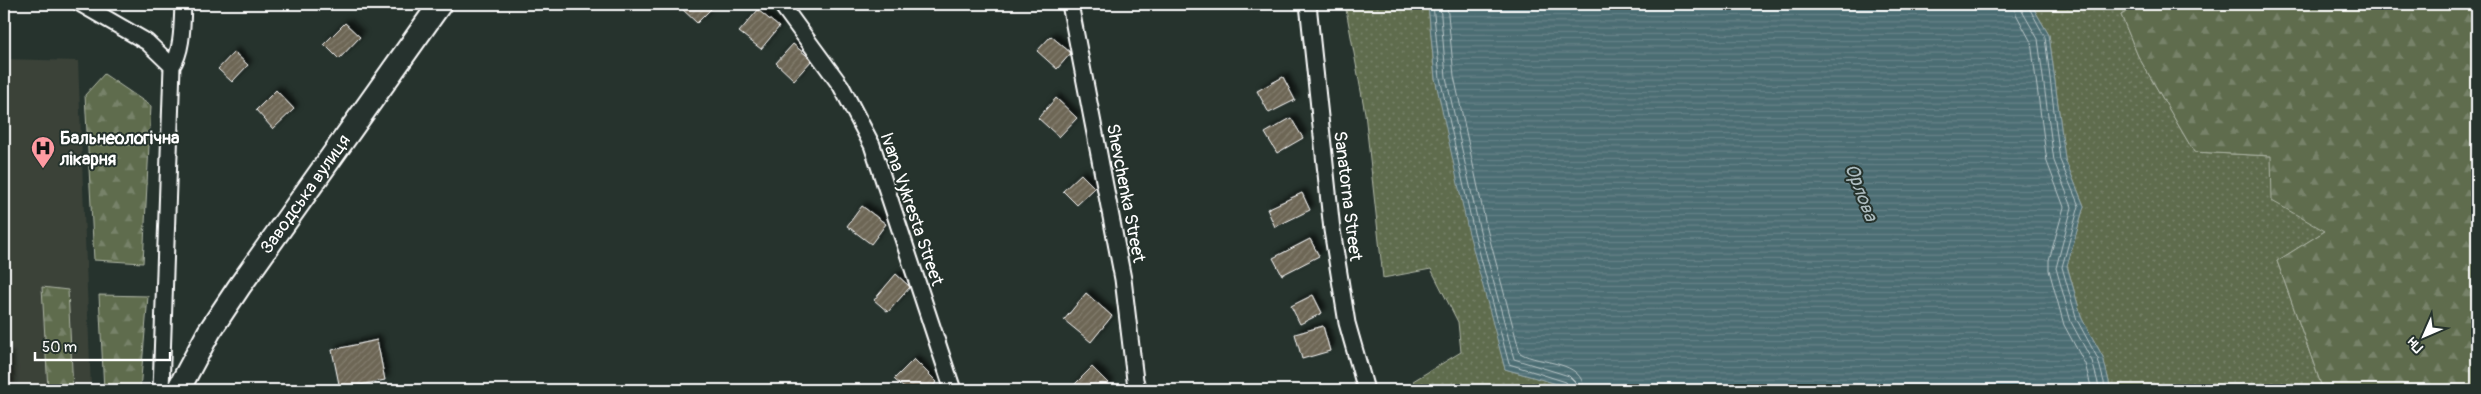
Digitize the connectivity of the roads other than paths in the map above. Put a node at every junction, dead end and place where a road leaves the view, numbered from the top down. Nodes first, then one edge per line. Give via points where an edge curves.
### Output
1 (82, 4) edge
2 (183, 4) edge
3 (440, 4) edge
4 (781, 4) edge
5 (1070, 4) edge
6 (1308, 4) edge
7 (172, 66) junction
8 (952, 387) dead end
9 (161, 390) edge
10 (178, 390) edge
11 (1138, 390) edge
12 (1366, 390) edge

1 - 7 street via 147,42
2 - 7 street via 181,30
3 - 10 street, Заводська вулиця via 239,287 209,332
4 - 8 street, Ivana Vykresta Street via 841,86 872,145
5 - 11 street, Shevchenka Street via 1123,279
6 - 12 street, Sanatorna Street via 1332,230 1347,324
7 - 9 street

